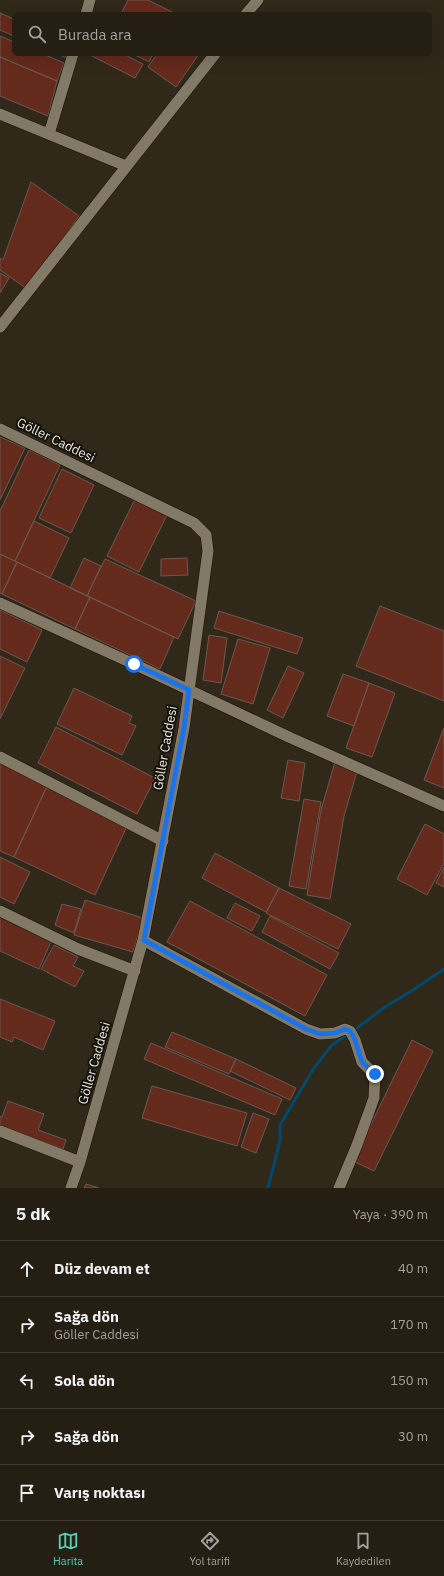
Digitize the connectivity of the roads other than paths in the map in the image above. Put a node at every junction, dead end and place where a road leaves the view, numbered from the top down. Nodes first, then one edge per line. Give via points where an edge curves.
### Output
1 (90, 0) edge
2 (258, 0) edge
3 (87, 12) edge
4 (248, 12) edge
5 (73, 56) edge
6 (212, 56) edge
7 (0, 114) edge
8 (49, 134) junction
9 (126, 166) junction
10 (0, 327) edge
11 (0, 429) edge
12 (0, 604) edge
13 (189, 690) junction
14 (0, 757) edge
15 (444, 806) edge
16 (163, 841) junction
17 (0, 911) edge
18 (144, 940) junction
19 (135, 971) junction
20 (0, 1131) edge
21 (80, 1162) junction
22 (71, 1188) edge
23 (339, 1188) edge

1 - 3 street
2 - 4 street
5 - 8 street
6 - 9 street
7 - 8 street
8 - 9 street
9 - 10 street
11 - 13 street, Göller Caddesi via 194,523 206,535 206,578
12 - 13 street
13 - 15 street
13 - 16 street, Göller Caddesi
14 - 16 street
16 - 18 street, Göller Caddesi
17 - 19 street via 78,950
18 - 19 street, Göller Caddesi
18 - 23 street via 306,1029 320,1034 345,1029 352,1035 362,1062 375,1074 374,1098
19 - 21 street, Göller Caddesi
20 - 21 street
21 - 22 street, Göller Caddesi

